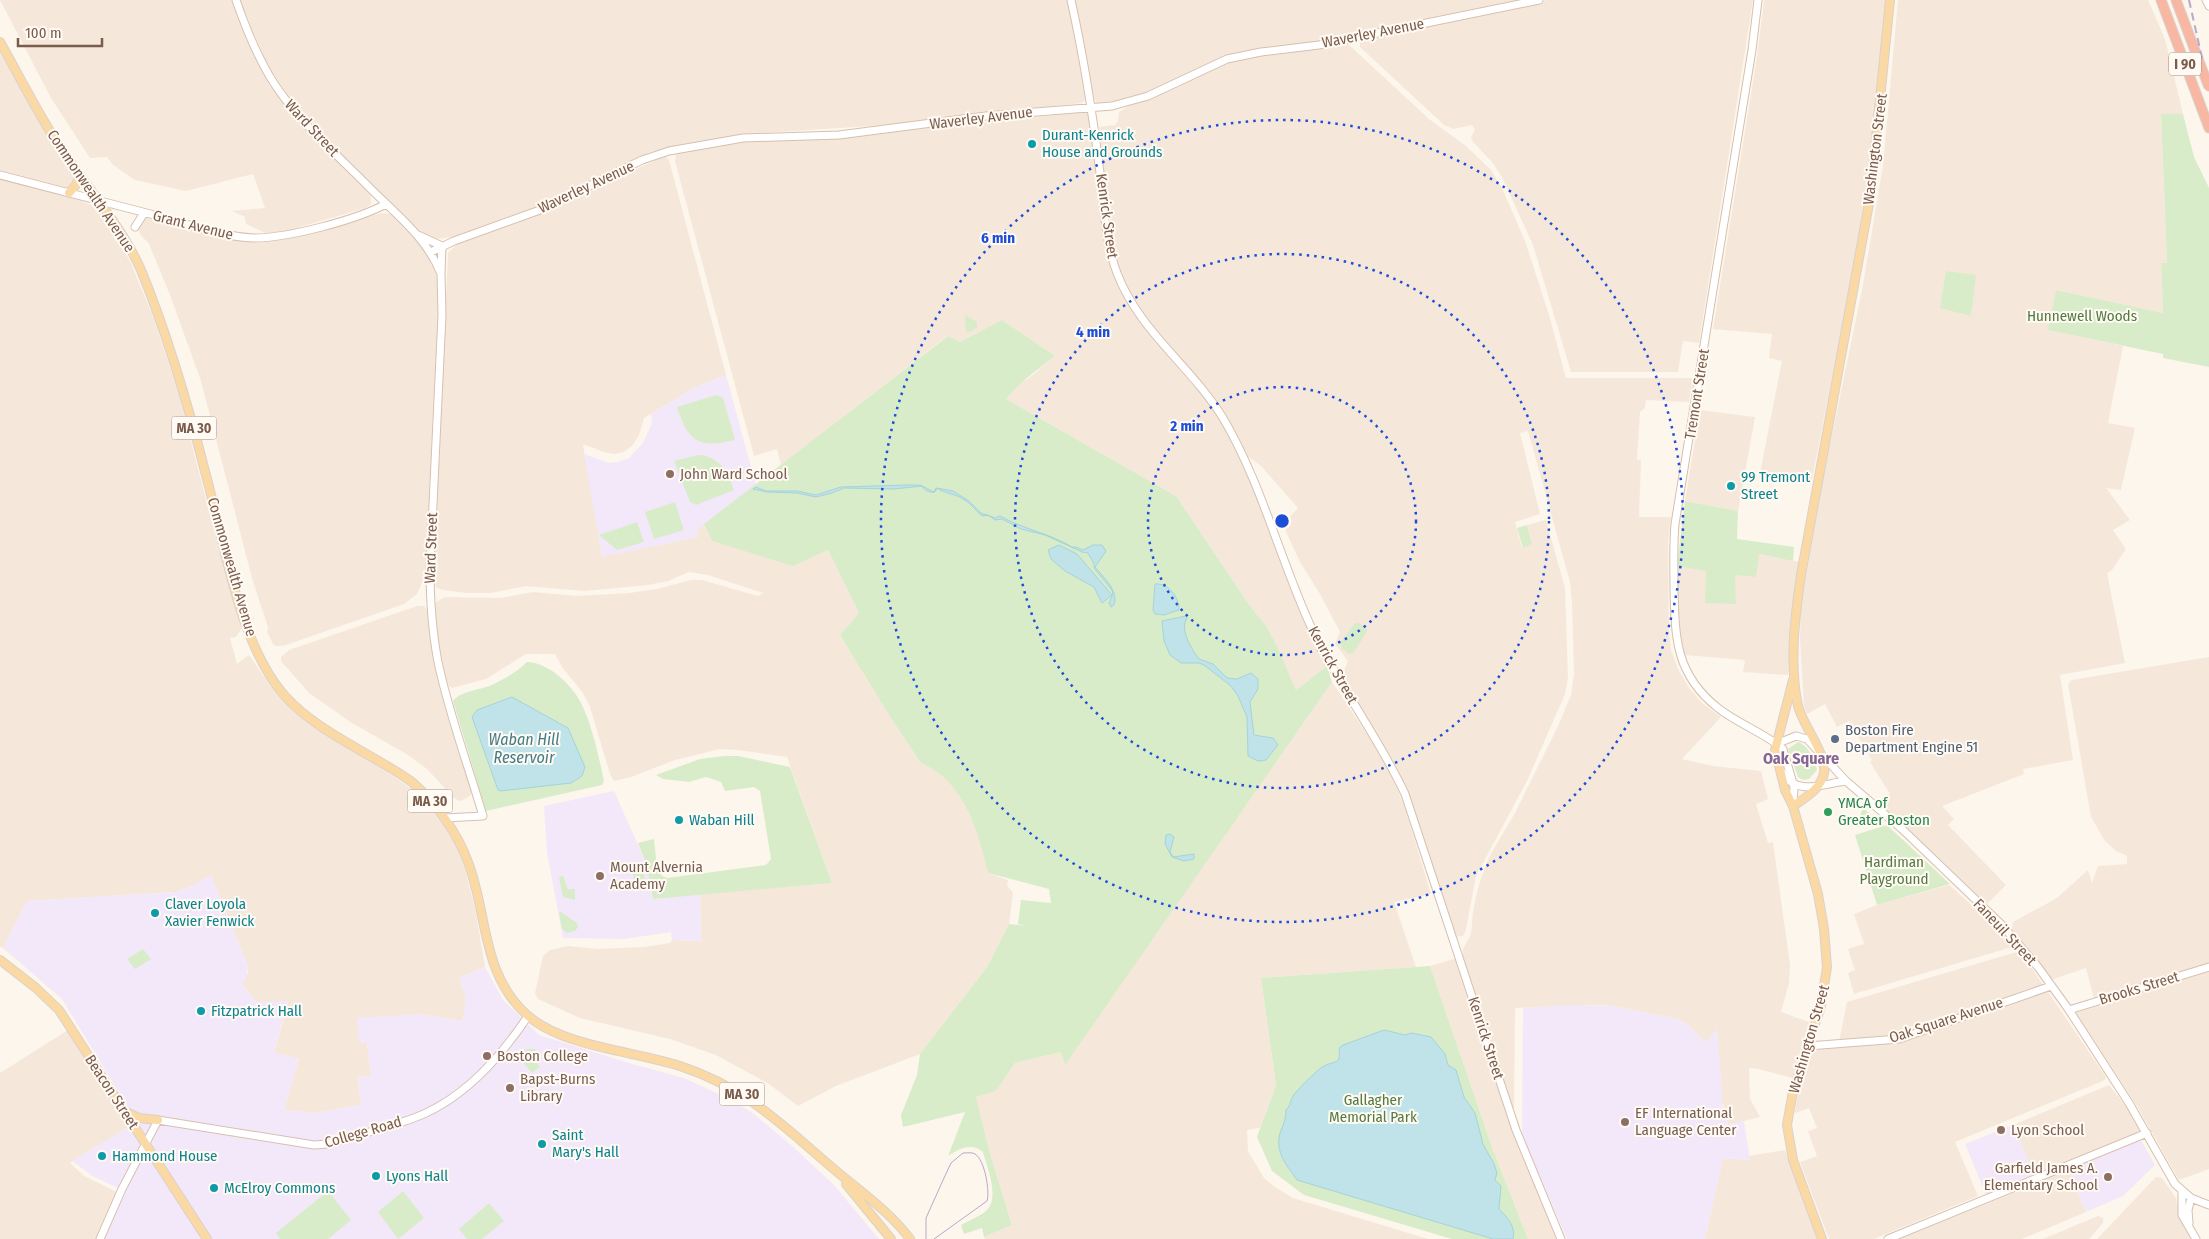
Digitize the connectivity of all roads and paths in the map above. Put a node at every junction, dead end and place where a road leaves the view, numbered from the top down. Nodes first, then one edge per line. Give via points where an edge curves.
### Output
1 (236, 0) edge
2 (1071, 0) edge
3 (1539, 0) edge
4 (1758, 0) edge
5 (1890, 0) edge
6 (2161, 0) edge
7 (2176, 0) edge
8 (2206, 0) edge
9 (2209, 6) edge
10 (0, 42) edge
11 (2209, 87) edge
12 (1092, 108) junction
13 (2209, 128) edge
14 (0, 175) edge
15 (80, 175) junction
16 (69, 193) junction
17 (98, 201) junction
18 (386, 204) junction
19 (144, 213) junction
20 (135, 227) dead end
21 (418, 235) junction
22 (442, 246) junction
23 (430, 252) junction
24 (441, 273) junction
25 (1795, 670) junction
26 (1784, 719) junction
27 (1804, 720) junction
28 (1776, 744) junction
29 (1818, 751) junction
30 (1779, 768) junction
31 (1846, 781) junction
32 (1794, 785) junction
33 (1817, 787) junction
34 (1793, 806) junction
35 (444, 818) junction
36 (0, 960) edge
37 (2209, 967) edge
38 (2051, 986) junction
39 (2069, 1010) junction
40 (528, 1016) junction
41 (1808, 1046) junction
42 (123, 1110) junction
43 (158, 1120) junction
44 (2147, 1133) junction
45 (146, 1144) junction
46 (833, 1168) junction
47 (2182, 1191) junction
48 (2191, 1198) junction
49 (2209, 1204) edge
50 (2189, 1224) junction
51 (100, 1239) edge
52 (207, 1239) edge
53 (891, 1239) edge
54 (910, 1239) edge
55 (1561, 1239) edge
56 (1822, 1239) edge
57 (1888, 1239) edge
58 (2196, 1239) edge

1 - 18 street, Ward Street via 250,37 279,90
2 - 12 street, Kenrick Street
3 - 12 street, Waverley Avenue via 1319,44 1242,55 1148,96
4 - 28 street, Tremont Street via 1673,543 1674,628 1683,665 1703,695 1724,713
5 - 25 main road, Washington Street via 1874,172 1800,584
6 - 13 highway, I 90
7 - 11 highway, I 90, bridge
8 - 9 street
10 - 15 main road, Commonwealth Avenue / MA 30 via 58,144
12 - 22 street, Waverley Avenue via 986,116 838,135 744,138 669,151 642,160 540,210
12 - 55 street, Kenrick Street via 1108,242 1117,275 1144,323 1210,399 1233,436 1313,632 1405,794 1516,1130
14 - 16 street, Grant Avenue
15 - 16 main road
15 - 17 main road, Commonwealth Avenue / MA 30
16 - 17 street, Grant Avenue
17 - 19 street, Grant Avenue
17 - 35 main road, Commonwealth Avenue / MA 30 via 134,254 163,327 189,410 244,619 266,670 283,694 305,714 412,782
18 - 19 street, Grant Avenue via 305,231 269,238 238,237
18 - 21 street, Ward Street
19 - 20 street
21 - 22 street, Ward Street
21 - 23 street, Ward Street
22 - 23 street, Waverley Avenue
22 - 24 street, Ward Street
23 - 24 street, Ward Street
24 - 35 street, Ward Street via 430,594 438,662 483,816
25 - 26 main road, Washington Street
25 - 27 main road, Faneuil Street via 1797,701
26 - 27 main road via 1794,714
26 - 28 main road, Washington Street
27 - 29 main road, Faneuil Street
28 - 29 street via 1802,736
28 - 30 main road, Washington Street
28 - 32 street, Washington Street via 1784,752
29 - 31 street, Faneuil Street
29 - 33 main road via 1824,768
30 - 32 street
30 - 34 main road, Washington Street
31 - 33 street
31 - 38 street, Faneuil Street via 1902,829 2002,925
32 - 33 street
32 - 34 street, Washington Street
33 - 34 main road
34 - 41 main road, Washington Street via 1819,900 1826,951 1826,984
35 - 40 main road, Commonwealth Avenue / MA 30 via 468,863 496,971 512,998
36 - 42 main road, Beacon Street via 59,1010
37 - 39 street, Brooks Street
38 - 39 street, Faneuil Street
38 - 41 street, Oak Square Avenue via 1899,1039
39 - 44 street, Faneuil Street
40 - 43 street, College Road via 484,1071 437,1107 327,1144 314,1145
40 - 46 main road, Commonwealth Avenue / MA 30 via 554,1032 679,1066 720,1082 768,1111
41 - 56 main road, Washington Street via 1793,1091 1787,1125 1793,1160
42 - 43 main road via 139,1118
42 - 45 main road, Beacon Street
43 - 45 street
44 - 47 street, Faneuil Street via 2174,1184
44 - 57 street
45 - 51 street
45 - 52 main road, Beacon Street
46 - 53 main road, Commonwealth Avenue / MA 30
46 - 54 main road, Commonwealth Avenue / MA 30
47 - 48 street, Faneuil Street
47 - 50 street via 2182,1215
48 - 49 street, Faneuil Street
48 - 50 street
50 - 58 street

